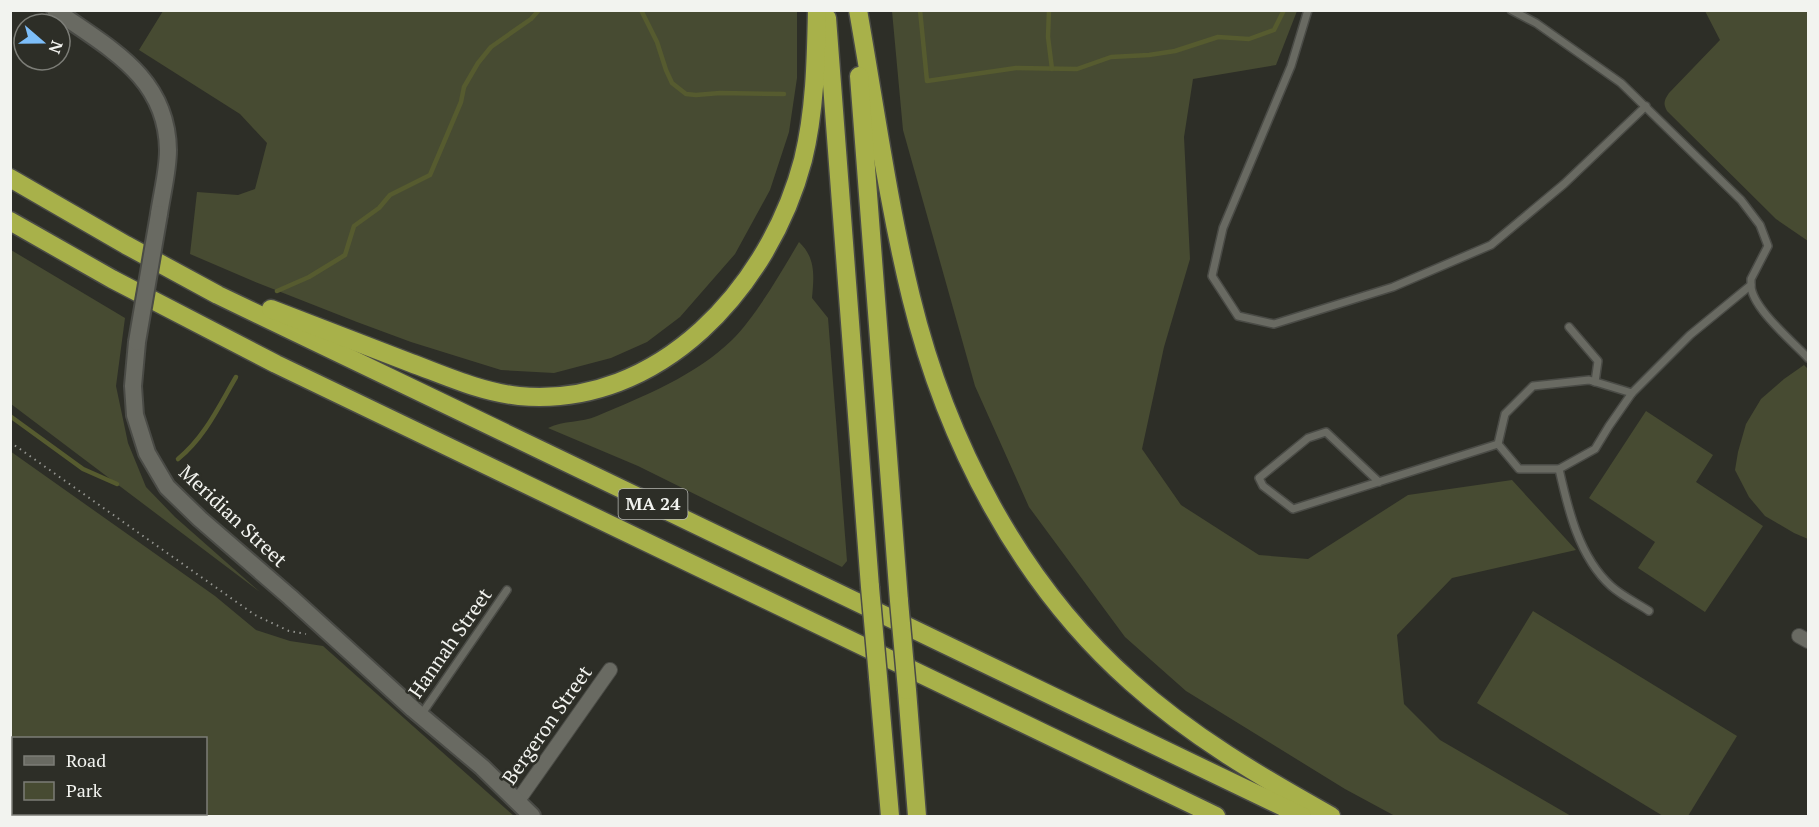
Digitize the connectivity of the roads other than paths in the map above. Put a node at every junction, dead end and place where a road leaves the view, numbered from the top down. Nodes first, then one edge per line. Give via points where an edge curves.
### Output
1 (55, 10) edge
2 (817, 10) edge
3 (826, 10) edge
4 (856, 10) edge
5 (1308, 10) edge
6 (1511, 10) edge
7 (1646, 106) junction
8 (10, 177) edge
9 (10, 221) edge
10 (172, 270) junction
11 (1751, 285) junction
12 (1569, 327) dead end
13 (1809, 358) edge
14 (1595, 382) junction
15 (1632, 393) junction
16 (1498, 444) junction
17 (1559, 469) junction
18 (1379, 482) junction
19 (507, 590) dead end
20 (1649, 611) dead end
21 (610, 670) dead end
22 (421, 715) junction
23 (517, 802) junction
24 (532, 816) edge
25 (890, 816) edge
26 (917, 816) edge
27 (1216, 816) edge
28 (1302, 816) edge
29 (1331, 816) edge

1 - 22 street, Meridian Street, bridge via 127,62 150,87 166,130 168,151 133,386 142,442 159,477 185,506
2 - 10 highway via 809,132 795,185 774,234 747,279 708,324 672,354 625,379 586,391 550,396 493,392
3 - 25 highway, bridge
4 - 26 highway, bridge
4 - 29 highway via 918,324 952,423 999,517 1057,603 1129,680 1212,744
5 - 7 lane via 1291,66 1223,228 1212,276 1238,316 1274,324 1393,287 1491,245 1564,184
6 - 7 lane via 1622,83
7 - 11 lane via 1741,200 1760,225 1768,246
8 - 10 highway, MA 24
9 - 27 highway, MA 24 via 276,364
10 - 28 highway, MA 24
11 - 13 lane via 1751,293 1771,320
11 - 15 lane via 1690,335
12 - 14 lane via 1598,361
14 - 15 lane
14 - 16 lane via 1533,386 1505,414
15 - 17 lane via 1595,450
16 - 17 lane via 1519,469
16 - 18 lane
17 - 20 lane via 1580,541 1595,570 1612,587
18 - 18 lane via 1293,509 1263,486 1259,478 1308,438 1326,432
19 - 22 lane, Hannah Street
21 - 23 street, Bergeron Street
22 - 23 street, Meridian Street
23 - 24 street, Meridian Street

